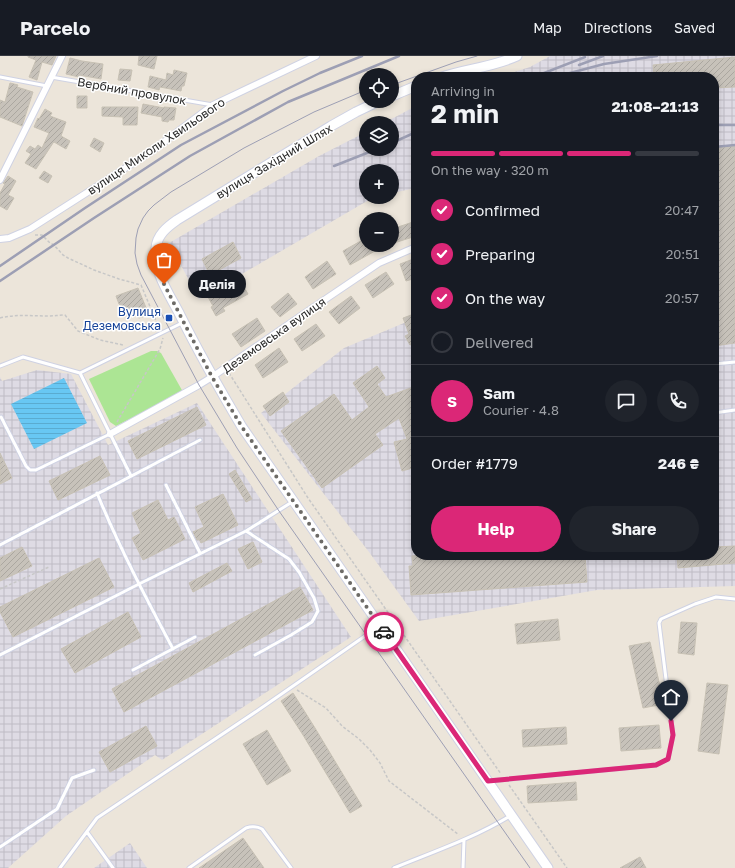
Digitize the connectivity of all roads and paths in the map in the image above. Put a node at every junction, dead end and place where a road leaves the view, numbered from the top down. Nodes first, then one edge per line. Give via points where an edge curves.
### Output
1 (62, 56) edge
2 (316, 56) edge
3 (517, 56) edge
4 (458, 72) edge
5 (0, 77) edge
6 (52, 77) junction
7 (47, 86) junction
8 (411, 88) edge
9 (399, 93) edge
10 (213, 105) junction
11 (364, 108) edge
12 (0, 180) edge
13 (17, 234) junction
14 (0, 239) edge
15 (411, 249) edge
16 (0, 318) edge
17 (184, 322) junction
18 (164, 332) junction
19 (133, 348) junction
20 (735, 362) edge
21 (719, 364) edge
22 (0, 366) edge
23 (226, 368) junction
24 (80, 373) junction
25 (212, 377) junction
26 (735, 410) edge
27 (719, 412) edge
28 (1, 418) dead end
29 (110, 434) junction
30 (200, 440) dead end
31 (131, 476) junction
32 (166, 485) dead end
33 (97, 493) junction
34 (294, 501) junction
35 (246, 531) junction
36 (0, 544) edge
37 (200, 554) junction
38 (49, 568) dead end
39 (138, 584) junction
40 (0, 589) edge
41 (735, 600) edge
42 (380, 626) junction
43 (195, 637) dead end
44 (173, 649) junction
45 (0, 655) edge
46 (255, 655) dead end
47 (133, 670) dead end
48 (292, 686) junction
49 (94, 770) dead end
50 (505, 779) junction
51 (488, 781) junction
52 (512, 815) junction
53 (87, 832) junction
54 (464, 840) junction
55 (0, 847) edge
56 (60, 868) edge
57 (112, 868) edge
58 (188, 868) edge
59 (291, 868) edge
60 (394, 868) edge
61 (462, 868) edge
62 (548, 868) edge
63 (568, 868) edge

1 - 6 street
2 - 10 street, вулиця Миколи Хвильового
3 - 4 street via 503,62
5 - 7 lane
6 - 7 street
6 - 10 lane, Вербний провулок
7 - 12 street
8 - 9 street
10 - 13 street, вулиця Миколи Хвильового via 152,151
11 - 17 street, вулиця Західний Шлях via 183,215 162,232 156,247 156,259 161,278
13 - 14 street, вулиця Миколи Хвильового
13 - 18 path via 42,235 68,258 94,270 141,285
15 - 23 street, Деземовська вулиця via 379,263
16 - 19 path via 65,315 78,331 100,340
17 - 18 lane
17 - 25 street, вулиця Західний Шлях
18 - 19 lane
18 - 29 path via 160,349
19 - 24 lane
20 - 21 lane
22 - 24 lane via 23,356
23 - 25 street, Деземовська вулиця
23 - 50 path via 308,498
24 - 29 lane
25 - 29 street, Деземовська вулиця
25 - 34 street, вулиця Західний Шлях via 242,427
26 - 27 lane
28 - 29 lane via 30,470 36,470
29 - 31 lane
30 - 31 lane
31 - 33 lane
32 - 37 lane
33 - 36 lane
33 - 39 lane
34 - 35 lane
34 - 42 street, вулиця Західний Шлях
35 - 37 lane
35 - 46 lane via 289,559 300,572 318,611 312,622
37 - 39 lane
38 - 40 path
39 - 44 lane
39 - 45 lane
41 - 50 lane via 716,597 660,619 673,735 668,759 656,765
42 - 48 lane
42 - 51 street, вулиця Західний Шлях
43 - 44 lane
44 - 47 lane
48 - 53 lane via 97,818
48 - 54 path via 326,708 370,750 389,781
49 - 55 lane via 72,778 57,810
50 - 51 lane
50 - 63 path
51 - 52 street, вулиця Західний Шлях
52 - 54 lane
52 - 62 street, вулиця Західний Шлях
53 - 56 lane
53 - 57 lane
54 - 60 lane
54 - 61 lane
58 - 59 lane via 252,826 262,829

